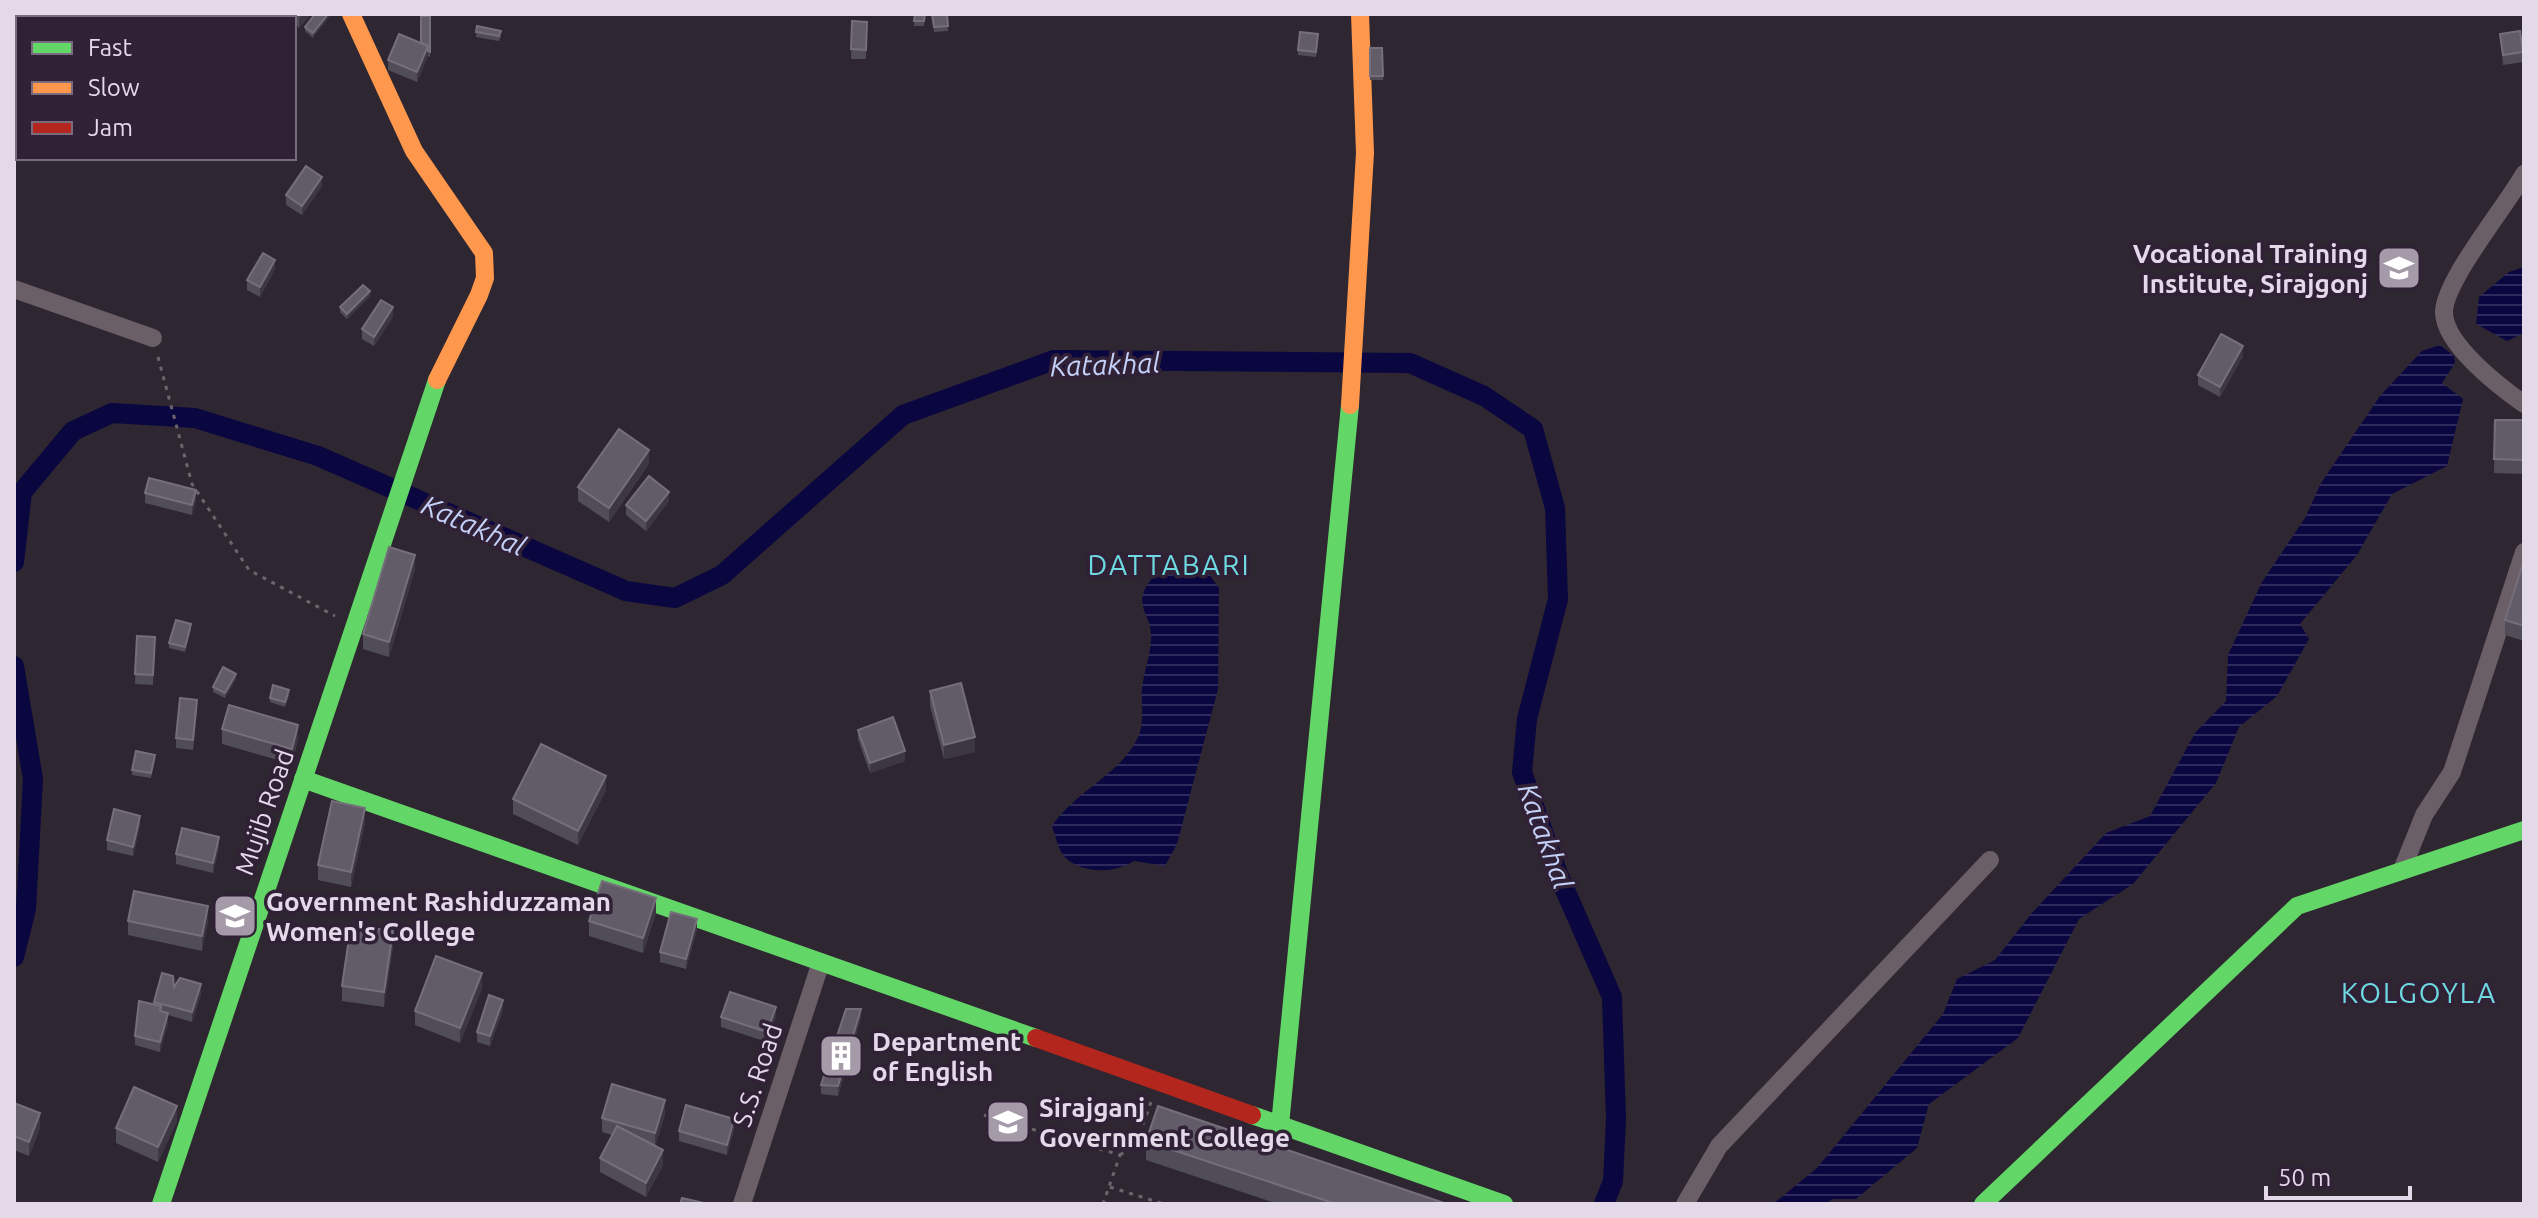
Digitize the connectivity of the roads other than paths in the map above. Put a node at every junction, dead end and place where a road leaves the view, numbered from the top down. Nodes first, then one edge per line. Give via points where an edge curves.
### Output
1 (351, 14) edge
2 (1360, 14) edge
3 (2524, 174) edge
4 (14, 289) edge
5 (153, 338) road end
6 (2524, 404) edge
7 (2524, 552) edge
8 (303, 779) junction
9 (2524, 830) edge
10 (1990, 860) dead end
11 (2402, 870) junction
12 (821, 962) junction
13 (1280, 1125) junction
14 (161, 1204) edge
15 (742, 1204) edge
16 (1504, 1204) edge
17 (1685, 1204) edge
18 (1983, 1204) edge

1 - 8 street, Mujib Road via 414,151 484,253 485,278 434,386
2 - 13 street via 1365,153 1348,437
3 - 6 street via 2454,280 2443,310 2446,326 2488,379
4 - 5 street
7 - 11 street via 2452,772 2424,815
8 - 12 street
8 - 14 street, Mujib Road
9 - 11 street
10 - 17 street via 1719,1146
11 - 18 street via 2297,906
12 - 13 street
12 - 15 street, S.S. Road
13 - 16 street

